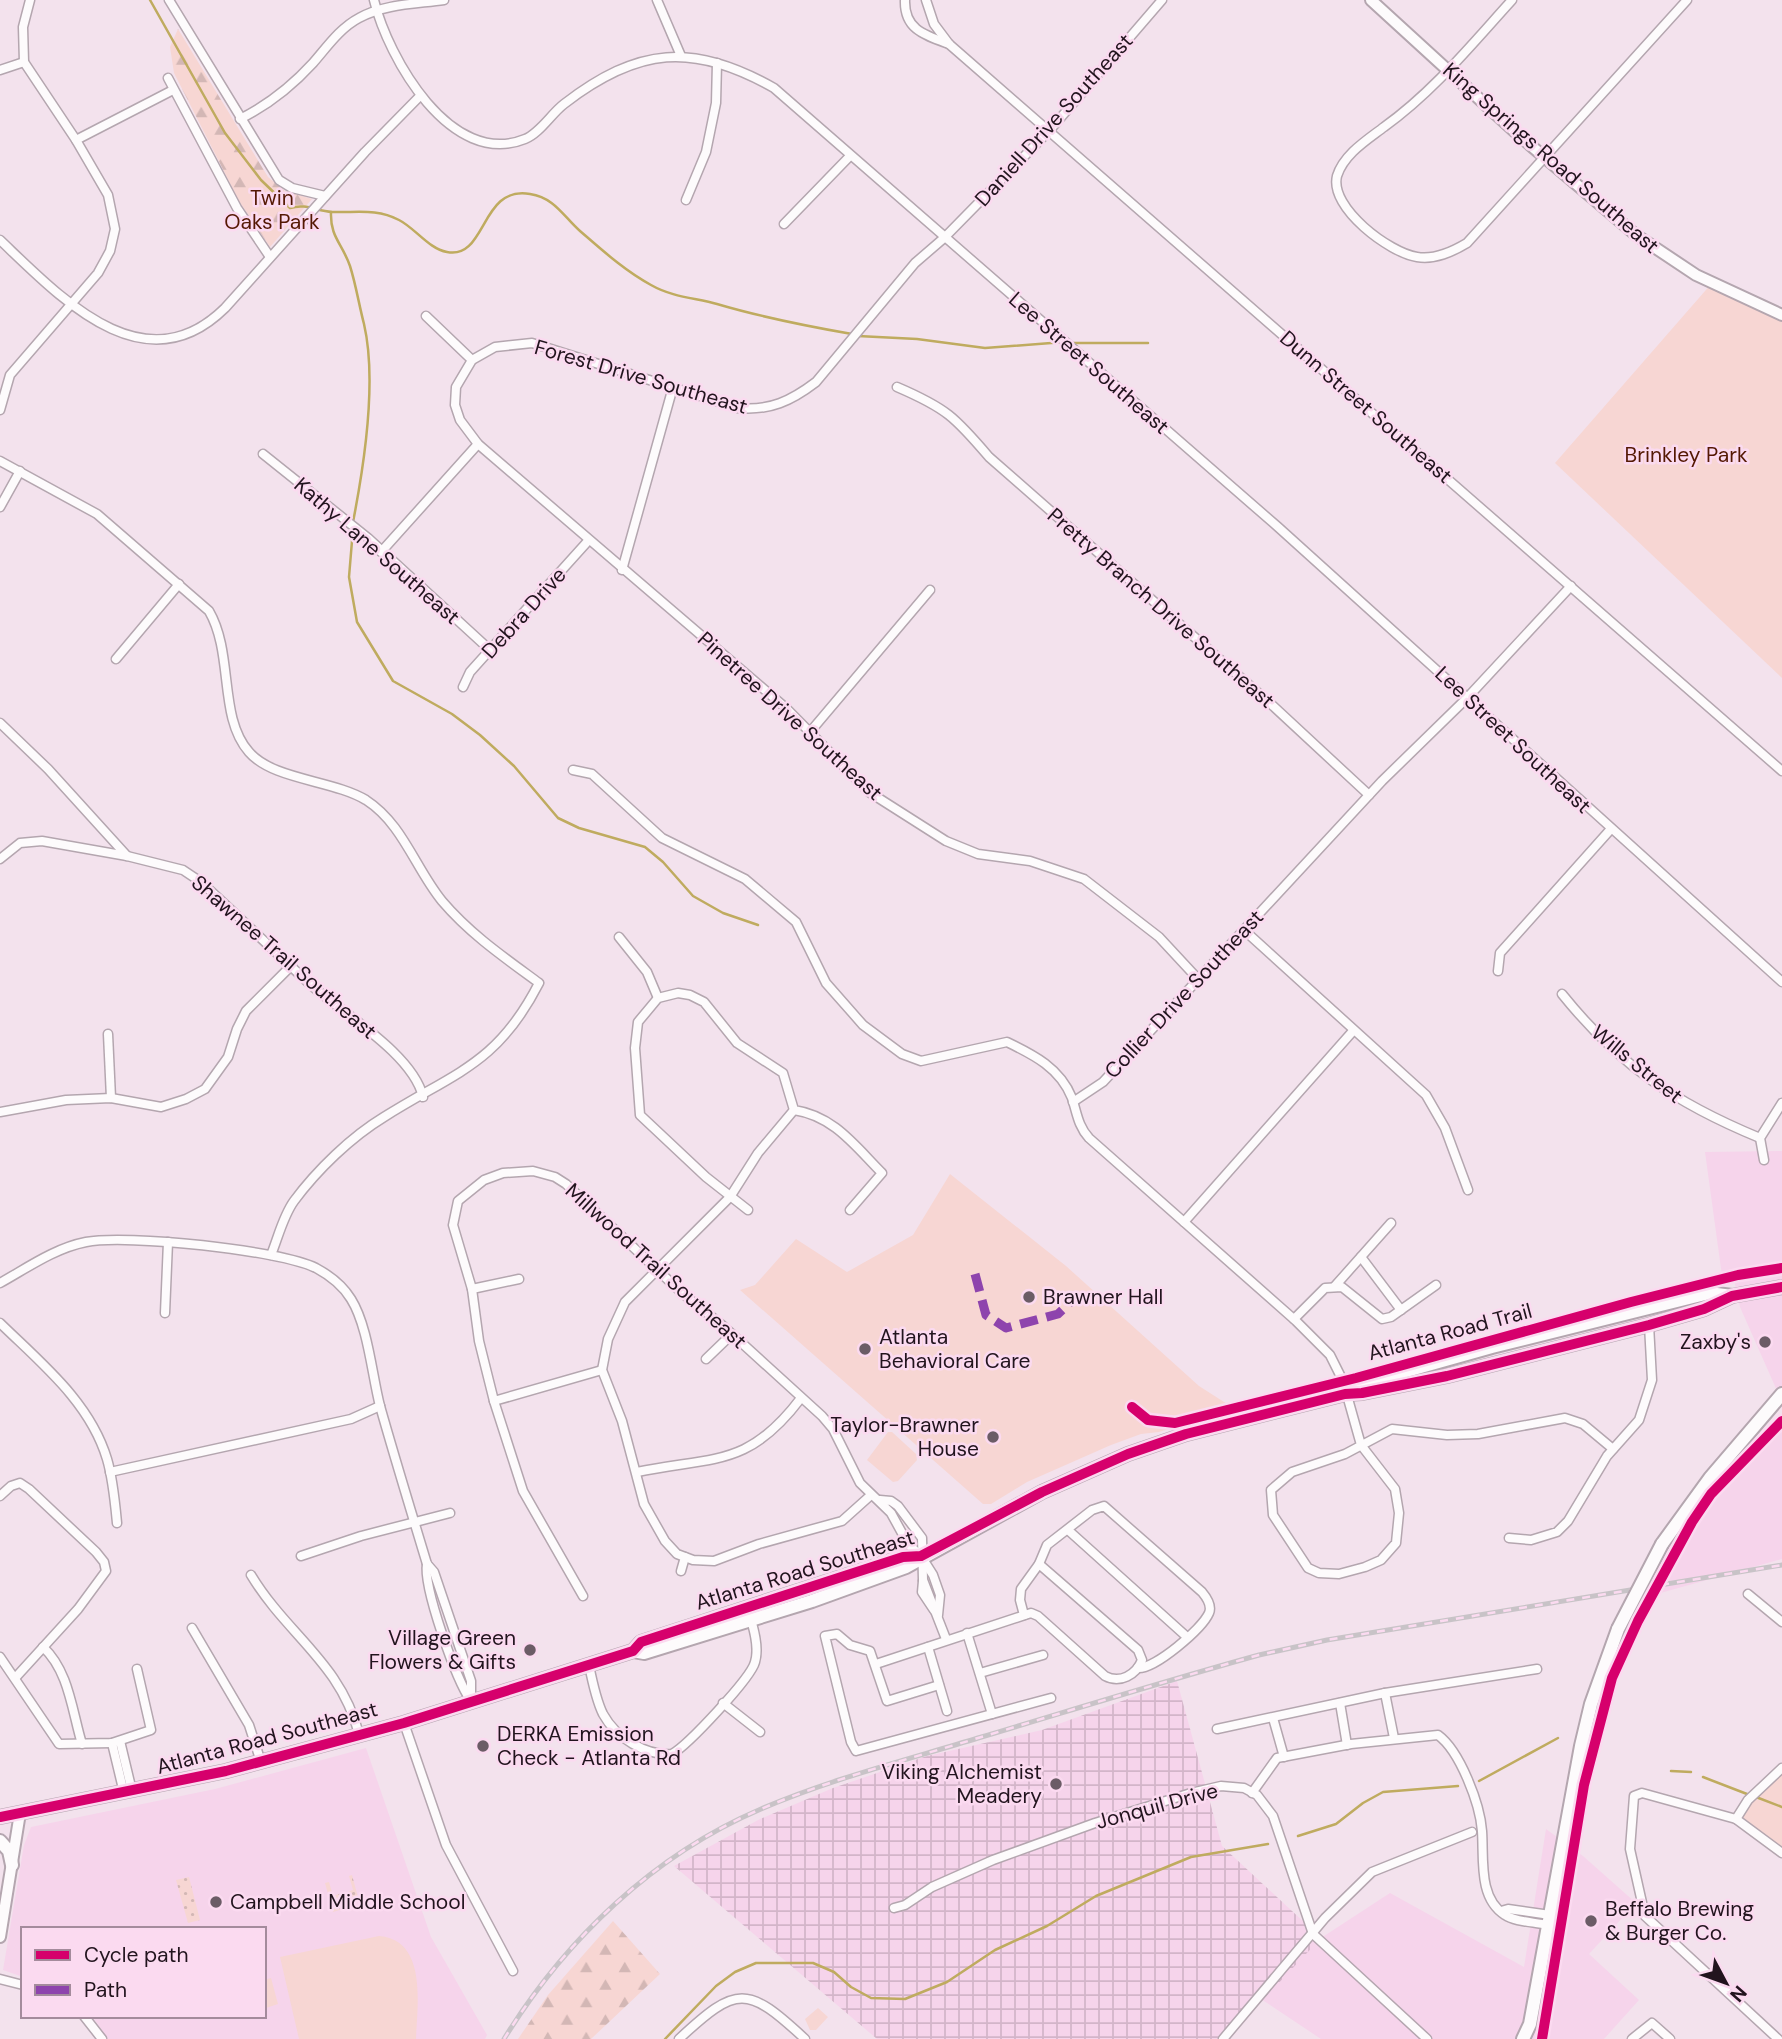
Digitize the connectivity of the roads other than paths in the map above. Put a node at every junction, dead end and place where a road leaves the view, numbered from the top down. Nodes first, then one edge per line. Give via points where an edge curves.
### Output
1 (30, 0) edge
2 (169, 0) edge
3 (374, 0) edge
4 (444, 0) edge
5 (657, 0) edge
6 (905, 0) edge
7 (926, 0) edge
8 (1162, 0) edge
9 (1371, 0) edge
10 (1512, 0) edge
11 (1687, 0) edge
12 (377, 10) junction
13 (948, 44) junction
14 (681, 55) junction
15 (24, 62) junction
16 (717, 63) junction
17 (0, 70) edge
18 (1448, 70) junction
19 (168, 78) dead end
20 (173, 90) junction
21 (420, 96) junction
22 (240, 119) junction
23 (1051, 130) junction
24 (76, 140) junction
25 (849, 157) junction
26 (1543, 157) junction
27 (325, 196) junction
28 (686, 200) dead end
29 (784, 224) dead end
30 (944, 238) junction
31 (0, 240) edge
32 (270, 257) junction
33 (73, 303) junction
34 (1782, 315) edge
35 (426, 316) dead end
36 (472, 360) junction
37 (673, 387) junction
38 (897, 387) dead end
39 (0, 411) edge
40 (478, 444) junction
41 (263, 454) dead end
42 (0, 461) edge
43 (20, 471) junction
44 (0, 507) edge
45 (588, 541) junction
46 (381, 552) junction
47 (622, 570) junction
48 (180, 584) junction
49 (1571, 586) junction
50 (930, 590) dead end
51 (490, 650) junction
52 (116, 659) dead end
53 (463, 687) dead end
54 (1467, 698) junction
55 (0, 723) edge
56 (810, 732) junction
57 (573, 770) dead end
58 (1782, 771) edge
59 (1369, 795) junction
60 (1610, 830) junction
61 (127, 856) junction
62 (0, 859) edge
63 (1244, 930) junction
64 (619, 937) dead end
65 (292, 965) junction
66 (1498, 971) dead end
67 (1198, 979) junction
68 (1782, 982) edge
69 (1562, 994) dead end
70 (658, 998) junction
71 (1353, 1031) junction
72 (108, 1034) dead end
73 (423, 1097) junction
74 (111, 1098) junction
75 (1073, 1102) junction
76 (1782, 1103) edge
77 (794, 1110) junction
78 (0, 1112) edge
79 (1760, 1138) junction
80 (1764, 1160) dead end
81 (1468, 1190) dead end
82 (449, 1194) dead end
83 (730, 1196) junction
84 (458, 1201) junction
85 (748, 1210) dead end
86 (849, 1210) dead end
87 (1184, 1222) junction
88 (1391, 1223) dead end
89 (168, 1242) junction
90 (271, 1255) junction
91 (1361, 1257) junction
92 (657, 1268) junction
93 (519, 1279) dead end
94 (0, 1283) edge
95 (1436, 1285) dead end
96 (1335, 1286) junction
97 (1782, 1287) edge
98 (472, 1289) junction
99 (1732, 1296) junction
100 (1401, 1310) junction
101 (165, 1313) dead end
102 (1294, 1319) junction
103 (0, 1323) edge
104 (1578, 1326) junction
105 (1650, 1331) junction
106 (732, 1334) junction
107 (1535, 1353) junction
108 (706, 1359) dead end
109 (602, 1370) junction
110 (1345, 1394) junction
111 (1782, 1394) edge
112 (801, 1398) junction
113 (494, 1401) junction
114 (380, 1406) junction
115 (1361, 1445) junction
116 (1613, 1449) junction
117 (110, 1472) junction
118 (637, 1472) junction
119 (871, 1495) junction
120 (0, 1496) edge
121 (880, 1500) junction
122 (450, 1513) dead end
123 (415, 1522) junction
124 (117, 1523) dead end
125 (1068, 1530) junction
126 (1509, 1538) dead end
127 (301, 1556) dead end
128 (921, 1556) junction
129 (685, 1557) junction
130 (1040, 1564) junction
131 (681, 1571) dead end
132 (251, 1576) dead end
133 (1748, 1594) dead end
134 (583, 1596) dead end
135 (938, 1615) junction
136 (1024, 1615) junction
137 (751, 1620) junction
138 (1782, 1622) edge
139 (192, 1628) dead end
140 (967, 1633) junction
141 (1186, 1637) junction
142 (946, 1639) junction
143 (43, 1647) junction
144 (928, 1647) junction
145 (633, 1651) junction
146 (1043, 1655) dead end
147 (0, 1657) edge
148 (876, 1664) junction
149 (589, 1665) junction
150 (1138, 1668) junction
151 (137, 1669) dead end
152 (1537, 1669) dead end
153 (979, 1673) junction
154 (16, 1677) junction
155 (939, 1685) junction
156 (1385, 1693) junction
157 (1051, 1698) dead end
158 (471, 1701) junction
159 (723, 1703) junction
160 (1340, 1703) junction
161 (947, 1711) dead end
162 (992, 1714) junction
163 (1273, 1718) junction
164 (404, 1723) junction
165 (1217, 1729) dead end
166 (761, 1732) dead end
167 (359, 1734) junction
168 (1394, 1738) junction
169 (116, 1742) junction
170 (82, 1744) junction
171 (1347, 1745) junction
172 (1284, 1757) junction
173 (261, 1762) junction
174 (1782, 1768) edge
175 (128, 1792) junction
176 (1252, 1793) junction
177 (20, 1814) junction
178 (0, 1817) edge
179 (1737, 1819) junction
180 (1472, 1832) dead end
181 (0, 1841) edge
182 (1782, 1853) edge
183 (12, 1865) junction
184 (894, 1908) dead end
185 (1548, 1920) junction
186 (1313, 1934) junction
187 (0, 1937) edge
188 (513, 1971) dead end
189 (0, 1979) edge
190 (21, 1984) edge
191 (86, 2018) edge
192 (1530, 2024) junction
193 (102, 2039) edge
194 (679, 2039) edge
195 (805, 2039) edge
196 (1223, 2039) edge
197 (1427, 2039) edge
198 (1523, 2039) edge
199 (1533, 2039) edge
200 (1632, 2039) edge
201 (1670, 2039) edge
202 (1778, 2039) edge

1 - 15 street via 23,27
2 - 22 street
3 - 12 street, Lee Street Southeast
4 - 12 street
5 - 14 street
6 - 13 street, Dunn Street Southeast via 911,27
7 - 13 street, Dunn Street Southeast via 934,24
8 - 23 street, Daniell Drive Southeast
9 - 18 street, King Springs Road Southeast
10 - 18 street
11 - 26 street
12 - 21 street, Lee Street Southeast via 398,63
12 - 22 street via 349,24 299,77
13 - 23 street, Dunn Street Southeast
14 - 16 street, Lee Street Southeast
14 - 21 street, Lee Street Southeast via 646,60 605,77 563,105 526,139 503,144 464,135
15 - 17 street
15 - 24 street
16 - 25 street, Lee Street Southeast via 740,69 774,88
16 - 28 street via 716,103 706,152
18 - 26 street, King Springs Road Southeast
18 - 26 street via 1414,106 1344,162 1336,190 1354,216 1400,253 1435,257 1467,243
19 - 20 street
20 - 24 street
20 - 32 street via 237,208
21 - 27 street
22 - 27 street via 279,180
23 - 30 street, Daniell Drive Southeast
23 - 49 street, Dunn Street Southeast
24 - 33 street via 108,195 115,229 105,262
25 - 29 street
25 - 30 street, Lee Street Southeast
26 - 34 street, King Springs Road Southeast via 1663,254
27 - 32 street
30 - 37 street, Forest Drive Southeast via 915,263 817,382 797,397 758,410 718,403
30 - 54 street, Lee Street Southeast via 1278,527
31 - 33 street
32 - 33 street via 215,318 183,336 151,340 124,336
33 - 39 street via 10,375
35 - 36 street
36 - 37 street, Forest Drive Southeast via 495,347 532,343
36 - 40 street via 456,387 455,405
37 - 47 street
38 - 59 street, Pretty Branch Drive Southeast via 935,403 956,418 989,457
40 - 45 street
40 - 46 street
41 - 46 street, Kathy Lane Southeast
42 - 43 street
43 - 44 street
43 - 48 street via 97,514
45 - 47 street
45 - 51 street, Debra Drive
46 - 51 street, Kathy Lane Southeast
47 - 56 street, Pinetree Drive Southeast
48 - 52 street
48 - 73 street via 218,626 233,722 249,752 261,764 344,789 379,809 401,835 440,899 471,932 539,984 499,1042 474,1065
49 - 54 street, Collier Drive Southeast
49 - 58 street, Dunn Street Southeast
50 - 56 street
51 - 53 street, Debra Drive
54 - 59 street, Collier Drive Southeast
54 - 60 street, Lee Street Southeast
55 - 61 street
56 - 67 street, Pinetree Drive Southeast via 869,792 946,841 978,854 1030,861 1084,878 1158,937
57 - 75 street via 593,774 663,838 745,879 796,922 826,983 863,1025 902,1054 921,1060 1007,1042 1046,1063
59 - 63 street, Collier Drive Southeast
60 - 66 street via 1500,953
60 - 68 street, Lee Street Southeast
61 - 62 street, Shawnee Trail Southeast via 31,841 20,843
61 - 65 street, Shawnee Trail Southeast via 183,870
63 - 67 street, Collier Drive Southeast
63 - 71 street
64 - 70 street via 647,972
65 - 73 street, Shawnee Trail Southeast via 404,1065
65 - 74 street via 246,1011 228,1057 205,1088 161,1107
67 - 75 street, Collier Drive Southeast via 1102,1082
69 - 79 street, Wills Street via 1594,1031 1674,1097
70 - 77 street via 678,993 704,1002 737,1043 783,1073
70 - 83 street via 643,1012 635,1035 640,1115
71 - 81 street via 1426,1095 1445,1128
71 - 87 street
72 - 74 street
73 - 90 street via 383,1117 312,1181 292,1202
74 - 78 street via 66,1100
75 - 87 street via 1086,1134
76 - 79 street
77 - 83 street
77 - 86 street via 826,1119 882,1173
79 - 80 street
82 - 84 street
83 - 85 street
83 - 92 street
84 - 92 street, Millwood Trail Southeast via 475,1184 503,1173 533,1171 555,1177
84 - 98 street via 453,1225
87 - 102 street
88 - 91 street
89 - 90 street
89 - 94 street via 79,1243
89 - 101 street
90 - 114 street via 314,1267 336,1281 352,1300
91 - 96 street
91 - 100 street
92 - 106 street, Millwood Trail Southeast
92 - 109 street via 618,1313
93 - 98 street
95 - 100 street
96 - 100 street via 1382,1320
96 - 102 street via 1325,1288
97 - 99 main road, Atlanta Road Southeast
98 - 113 street
99 - 104 main road, Atlanta Road Southeast via 1709,1293
99 - 105 main road, Atlanta Road Southeast
102 - 110 street via 1330,1355
103 - 117 street via 73,1397 99,1438
104 - 107 main road via 1564,1335 1537,1341 1532,1349
104 - 110 main road, Atlanta Road Southeast via 1360,1384
105 - 107 main road, Atlanta Road Southeast via 1636,1328
105 - 116 street via 1653,1368 1646,1405
106 - 108 street
106 - 112 street, Millwood Trail Southeast
107 - 110 main road, Atlanta Road Southeast via 1447,1376
109 - 113 street
109 - 118 street
110 - 115 street
110 - 128 main road, Atlanta Road Southeast via 1207,1428 1128,1454 1042,1492
111 - 185 main road, bridge via 1710,1478 1662,1544 1618,1629 1591,1704
112 - 118 street via 777,1429 744,1451
112 - 119 street, Millwood Trail Southeast via 833,1429 860,1483
113 - 134 street via 527,1501
114 - 117 street via 351,1419
114 - 123 street
115 - 115 street via 1395,1489 1399,1513 1396,1544 1381,1560 1365,1567 1339,1574 1319,1573 1308,1568 1273,1515 1271,1490 1292,1472
115 - 116 street via 1392,1429 1478,1434 1565,1418 1583,1424
116 - 126 street via 1557,1532 1531,1540
117 - 124 street
118 - 129 street via 644,1504 658,1529 671,1548
119 - 121 street, Millwood Trail Southeast
119 - 129 street via 842,1521 714,1561
120 - 143 street via 20,1483 104,1562 102,1579
121 - 128 street, Millwood Trail Southeast
121 - 128 street, Millwood Trail Southeast via 891,1501 904,1511 922,1538
122 - 123 street
123 - 127 street
123 - 158 street via 471,1681
125 - 130 street via 1047,1545
125 - 141 street
125 - 141 street via 1104,1506 1202,1592 1209,1613
128 - 135 street via 923,1580
128 - 135 street via 940,1595
128 - 137 main road, Atlanta Road Southeast via 874,1580
128 - 145 main road, Atlanta Road Southeast via 903,1557 641,1642
129 - 131 street
130 - 136 street via 1021,1589
130 - 150 street via 1138,1650 1142,1660
132 - 167 street via 344,1690
133 - 138 street
135 - 142 street
136 - 140 street
136 - 150 street via 1038,1616 1111,1679 1125,1678
137 - 145 main road, Atlanta Road Southeast via 644,1653
137 - 159 street via 755,1663
139 - 173 street via 248,1725
140 - 142 street
140 - 153 street
141 - 150 street via 1158,1662
142 - 144 street
143 - 154 street
143 - 170 street via 63,1674
144 - 148 street
144 - 155 street
145 - 149 main road, Atlanta Road Southeast
146 - 153 street
147 - 154 street
148 - 155 street via 887,1701
148 - 162 street via 870,1651 850,1645 837,1634 825,1636 856,1751
149 - 158 main road, Atlanta Road Southeast
149 - 159 street via 603,1713 646,1753 672,1754 681,1749
151 - 169 street via 151,1730
152 - 156 street
153 - 162 street
154 - 170 street via 59,1744
155 - 161 street
156 - 160 street
156 - 168 street
157 - 162 street
158 - 164 main road, Atlanta Road Southeast
159 - 166 street
160 - 163 street
160 - 171 street
163 - 165 street
163 - 172 street
164 - 167 main road, Atlanta Road Southeast
164 - 188 street via 446,1845
167 - 173 main road, Atlanta Road Southeast
168 - 171 street
168 - 185 street via 1430,1734 1450,1744 1482,1828 1489,1898 1506,1916
169 - 170 street
169 - 175 street
171 - 172 street
172 - 176 street via 1272,1762
173 - 175 main road, Atlanta Road Southeast
174 - 179 street via 1748,1800
175 - 177 main road, Atlanta Road Southeast
176 - 184 street, Jonquil Drive via 1221,1786 1095,1823 993,1860
176 - 186 street via 1273,1816
177 - 178 main road, Atlanta Road Southeast
177 - 183 street
179 - 182 street
179 - 202 street via 1638,1793 1629,1835 1639,1900 1652,1926
180 - 186 street via 1372,1872
181 - 183 main road via 9,1851
183 - 187 street
185 - 192 main road
186 - 196 street
186 - 197 street
189 - 190 street
191 - 193 street
192 - 198 main road
192 - 199 main road
194 - 195 street via 713,2008 734,1999 760,2000
200 - 201 street via 1652,2023

